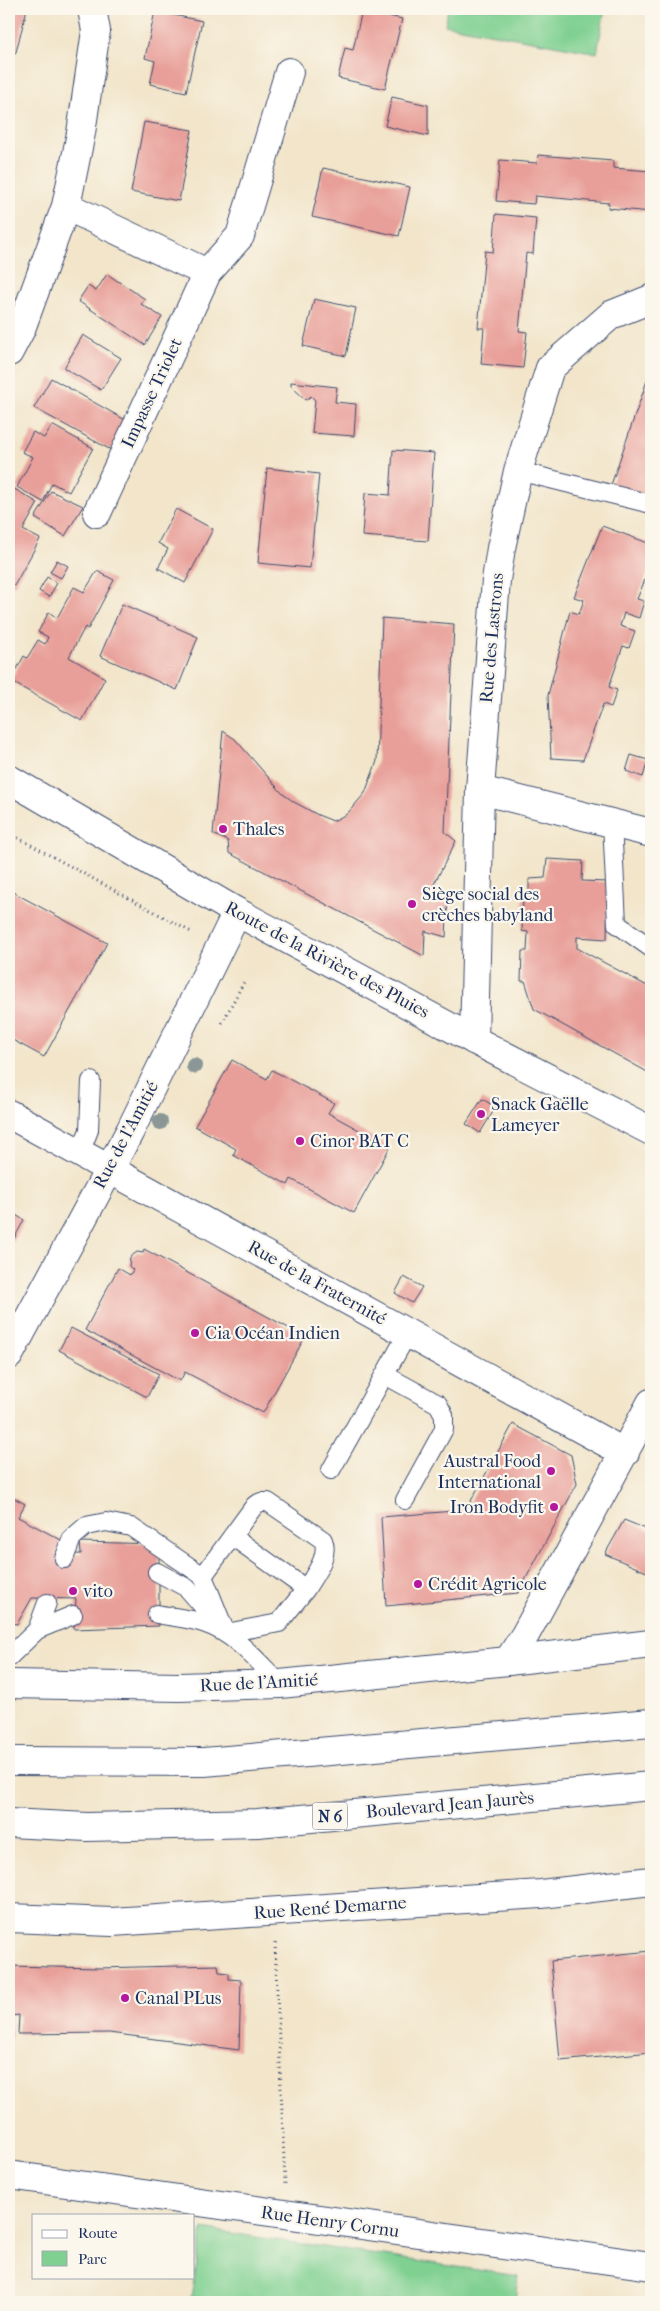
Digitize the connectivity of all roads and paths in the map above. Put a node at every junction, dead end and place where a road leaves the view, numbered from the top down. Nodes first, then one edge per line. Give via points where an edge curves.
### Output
1 (92, 9) edge
2 (289, 72) dead end
3 (66, 206) junction
4 (207, 273) junction
5 (651, 299) edge
6 (9, 352) edge
7 (518, 470) junction
8 (651, 504) edge
9 (97, 513) dead end
10 (9, 779) edge
11 (480, 790) junction
12 (612, 822) junction
13 (9, 833) edge
14 (651, 833) edge
15 (238, 912) junction
16 (195, 934) dead end
17 (651, 948) edge
18 (245, 980) dead end
19 (222, 1023) dead end
20 (474, 1040) junction
21 (91, 1081) dead end
22 (9, 1114) edge
23 (651, 1132) edge
24 (80, 1153) junction
25 (109, 1168) junction
26 (408, 1333) junction
27 (9, 1355) edge
28 (384, 1376) junction
29 (651, 1403) edge
30 (625, 1453) junction
31 (331, 1470) dead end
32 (405, 1500) dead end
33 (232, 1536) junction
34 (64, 1558) dead end
35 (156, 1572) dead end
36 (203, 1576) junction
37 (306, 1589) junction
38 (47, 1603) dead end
39 (157, 1614) dead end
40 (73, 1615) dead end
41 (37, 1630) junction
42 (226, 1633) junction
43 (651, 1644) edge
44 (9, 1657) edge
45 (508, 1661) junction
46 (9, 1684) edge
47 (280, 1684) junction
48 (651, 1722) edge
49 (9, 1760) edge
50 (651, 1786) edge
51 (9, 1823) edge
52 (651, 1881) edge
53 (9, 1918) edge
54 (275, 1937) dead end
55 (11, 2176) edge
56 (285, 2188) dead end
57 (651, 2266) edge

1 - 3 street via 96,31
2 - 4 street, Impasse Triolet via 240,236
3 - 4 street
3 - 6 street via 21,329
4 - 9 street, Impasse Triolet
5 - 7 street, Rue des Lastrons via 611,314 550,368
7 - 8 lane
7 - 11 street, Rue des Lastrons via 496,580
10 - 15 street, Route de la Rivière des Pluies
11 - 12 street
11 - 20 street, Rue des Lastrons
12 - 14 street
12 - 17 lane via 617,924
13 - 16 path
15 - 20 street, Route de la Rivière des Pluies
15 - 25 street, Rue de l'Amitié
18 - 19 path
20 - 23 street, Route de la Rivière des Pluies
21 - 24 lane via 88,1130
22 - 24 street, Rue de la Fraternité
24 - 25 street, Rue de la Fraternité
25 - 26 street, Rue de la Fraternité
25 - 27 street, Rue de l'Amitié
26 - 28 lane
26 - 30 street, Rue de la Fraternité
28 - 31 lane
28 - 32 lane via 438,1404 444,1415 444,1429
29 - 30 street
30 - 45 street
33 - 36 lane
33 - 37 lane
33 - 37 lane via 255,1505 268,1502 324,1540 324,1555
34 - 36 lane via 72,1538 86,1526 106,1522 131,1527
35 - 42 lane via 187,1588
36 - 42 lane
37 - 42 lane via 279,1623
38 - 41 lane
39 - 42 lane via 203,1623
40 - 41 lane
41 - 44 lane
42 - 47 lane
43 - 45 street, Rue de l'Amitié
45 - 47 street, Rue de l'Amitié
46 - 47 street, Rue de l'Amitié via 179,1687
48 - 49 street via 204,1762
50 - 51 street, Boulevard Jean Jaurès / N 6 via 258,1823 87,1827
52 - 53 street, Rue René Demarne via 541,1894 112,1922
54 - 56 path
55 - 57 street, Rue Henry Cornu

